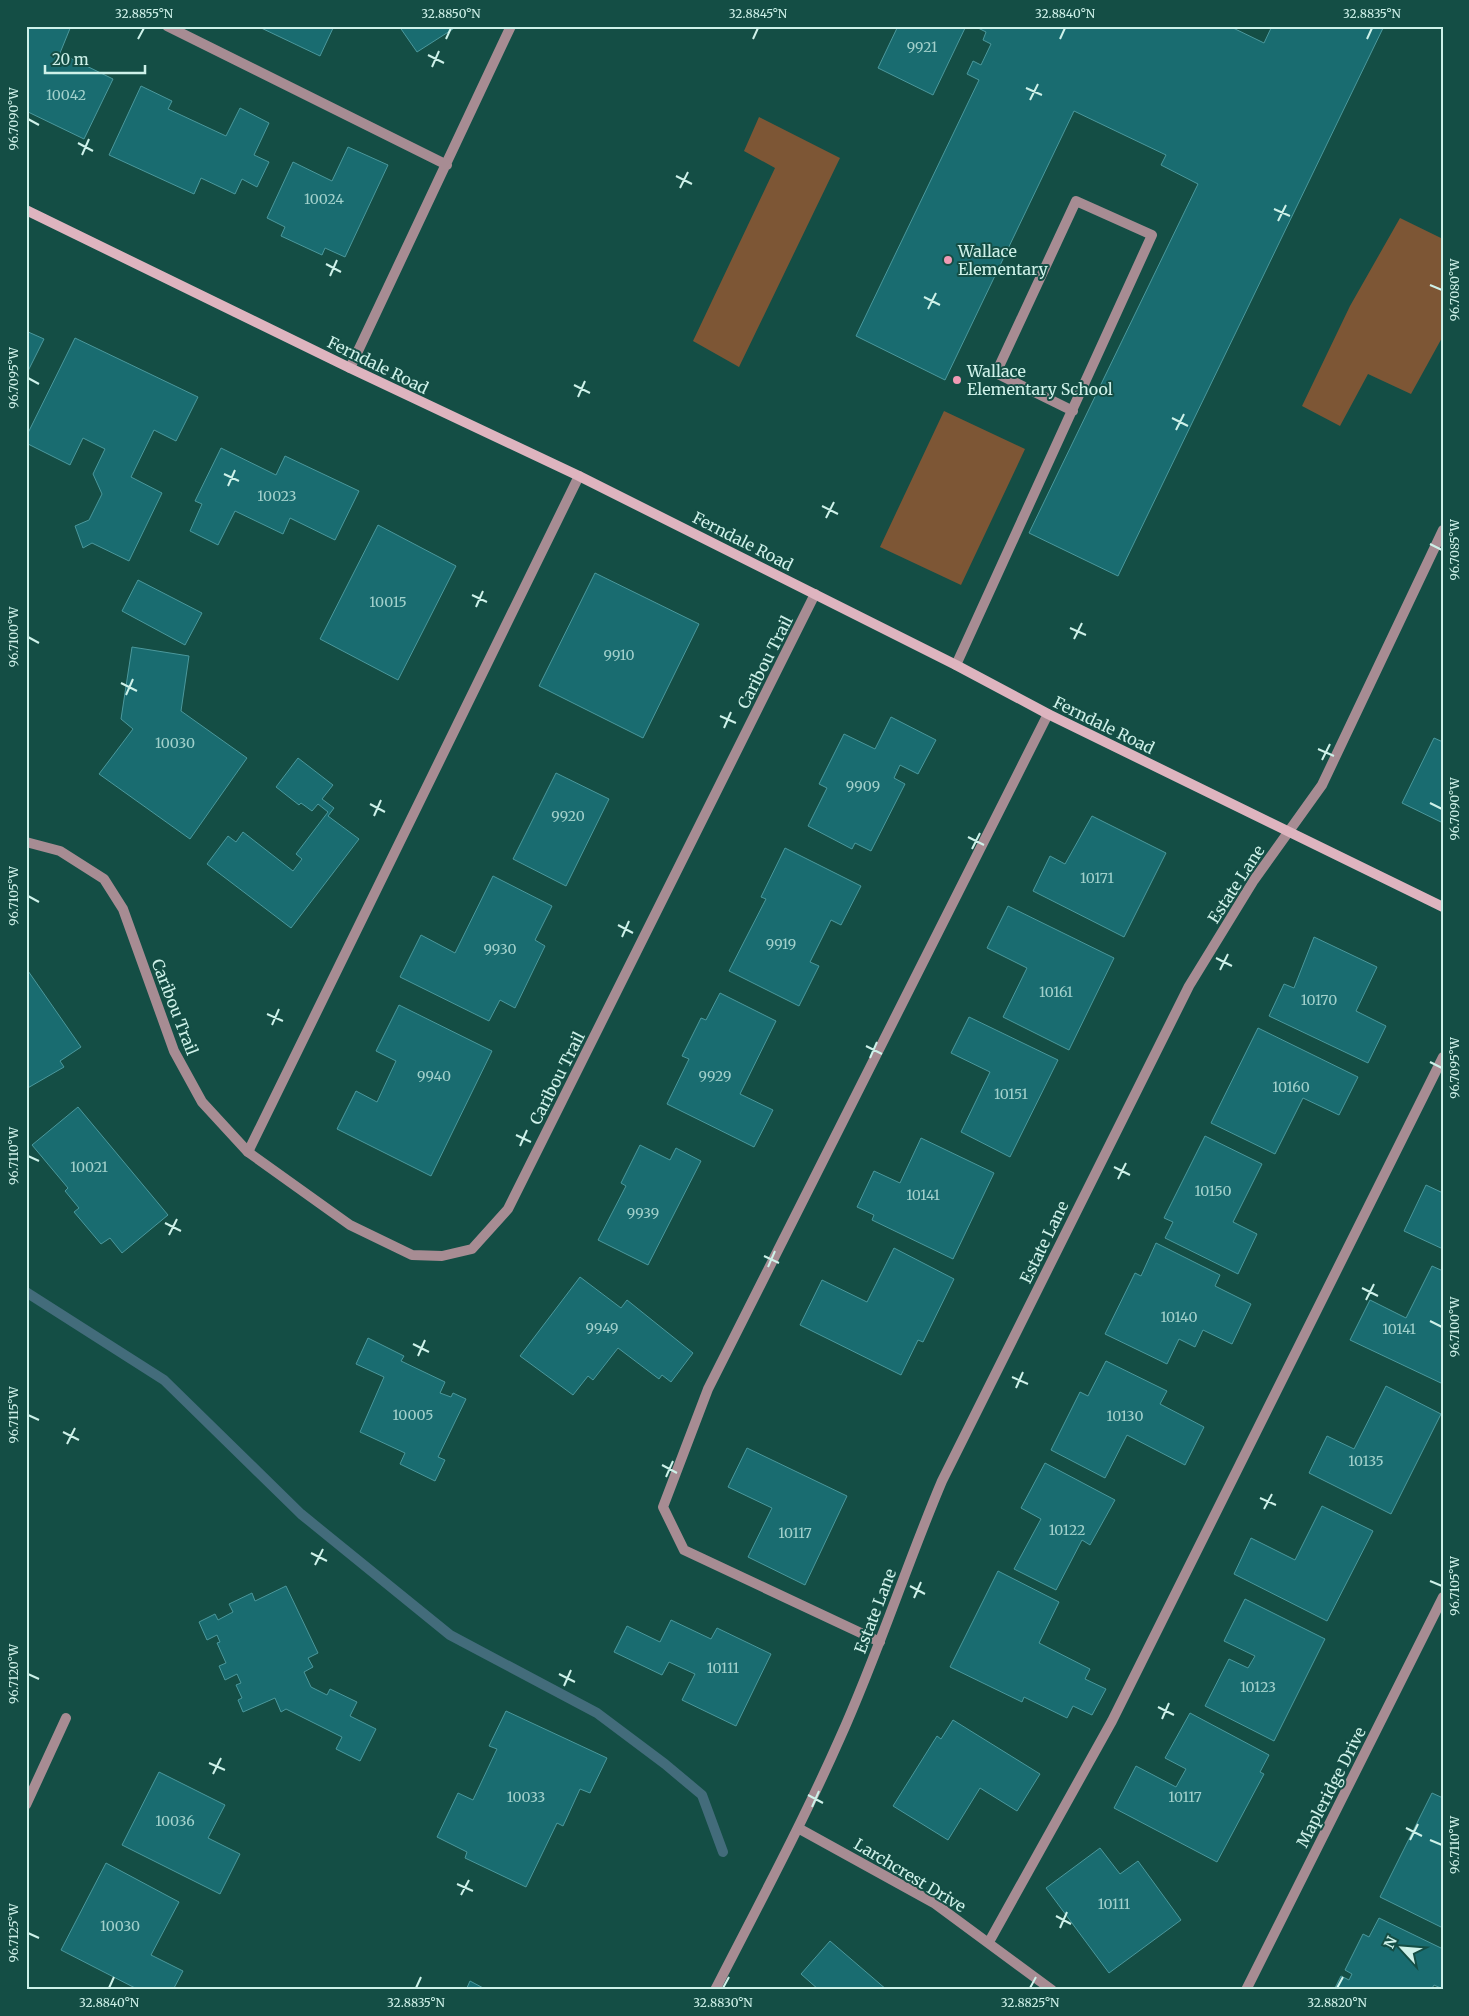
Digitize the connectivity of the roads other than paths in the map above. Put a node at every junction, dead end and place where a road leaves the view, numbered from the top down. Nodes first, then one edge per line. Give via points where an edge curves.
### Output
1 (168, 26) edge
2 (511, 26) edge
3 (447, 165) junction
4 (26, 210) edge
5 (350, 368) junction
6 (1073, 411) junction
7 (579, 476) junction
8 (1443, 530) edge
9 (815, 594) junction
10 (956, 665) junction
11 (1048, 714) junction
12 (1288, 833) junction
13 (26, 842) edge
14 (1443, 907) edge
15 (1443, 1057) edge
16 (248, 1152) junction
17 (1443, 1597) edge
18 (880, 1642) junction
19 (66, 1718) dead end
20 (26, 1805) edge
21 (798, 1828) junction
22 (989, 1942) junction
23 (715, 1990) edge
24 (1052, 1990) edge
25 (1246, 1990) edge

1 - 3 street
2 - 3 street
3 - 5 street
4 - 5 street, Ferndale Road
5 - 7 street, Ferndale Road
6 - 6 street via 1152,236 1076,201 996,373
6 - 10 street
7 - 9 street, Ferndale Road
7 - 16 street
8 - 12 street, Estate Lane via 1322,785
9 - 10 street, Ferndale Road
9 - 16 street, Caribou Trail via 508,1209 472,1249 442,1256 412,1254 350,1225
10 - 11 street, Ferndale Road
11 - 12 street, Ferndale Road
11 - 18 street via 708,1389 662,1507 684,1550
12 - 14 street, Ferndale Road
12 - 18 street, Estate Lane via 1254,880 1189,986 942,1481
13 - 16 street, Caribou Trail via 60,851 104,879 123,909 174,1051 202,1102
15 - 22 street via 1112,1721
17 - 25 street, Mapleridge Drive
18 - 21 street, Estate Lane
19 - 20 street
21 - 22 street, Larchcrest Drive via 934,1903
21 - 23 street, Estate Lane
22 - 24 street, Larchcrest Drive

